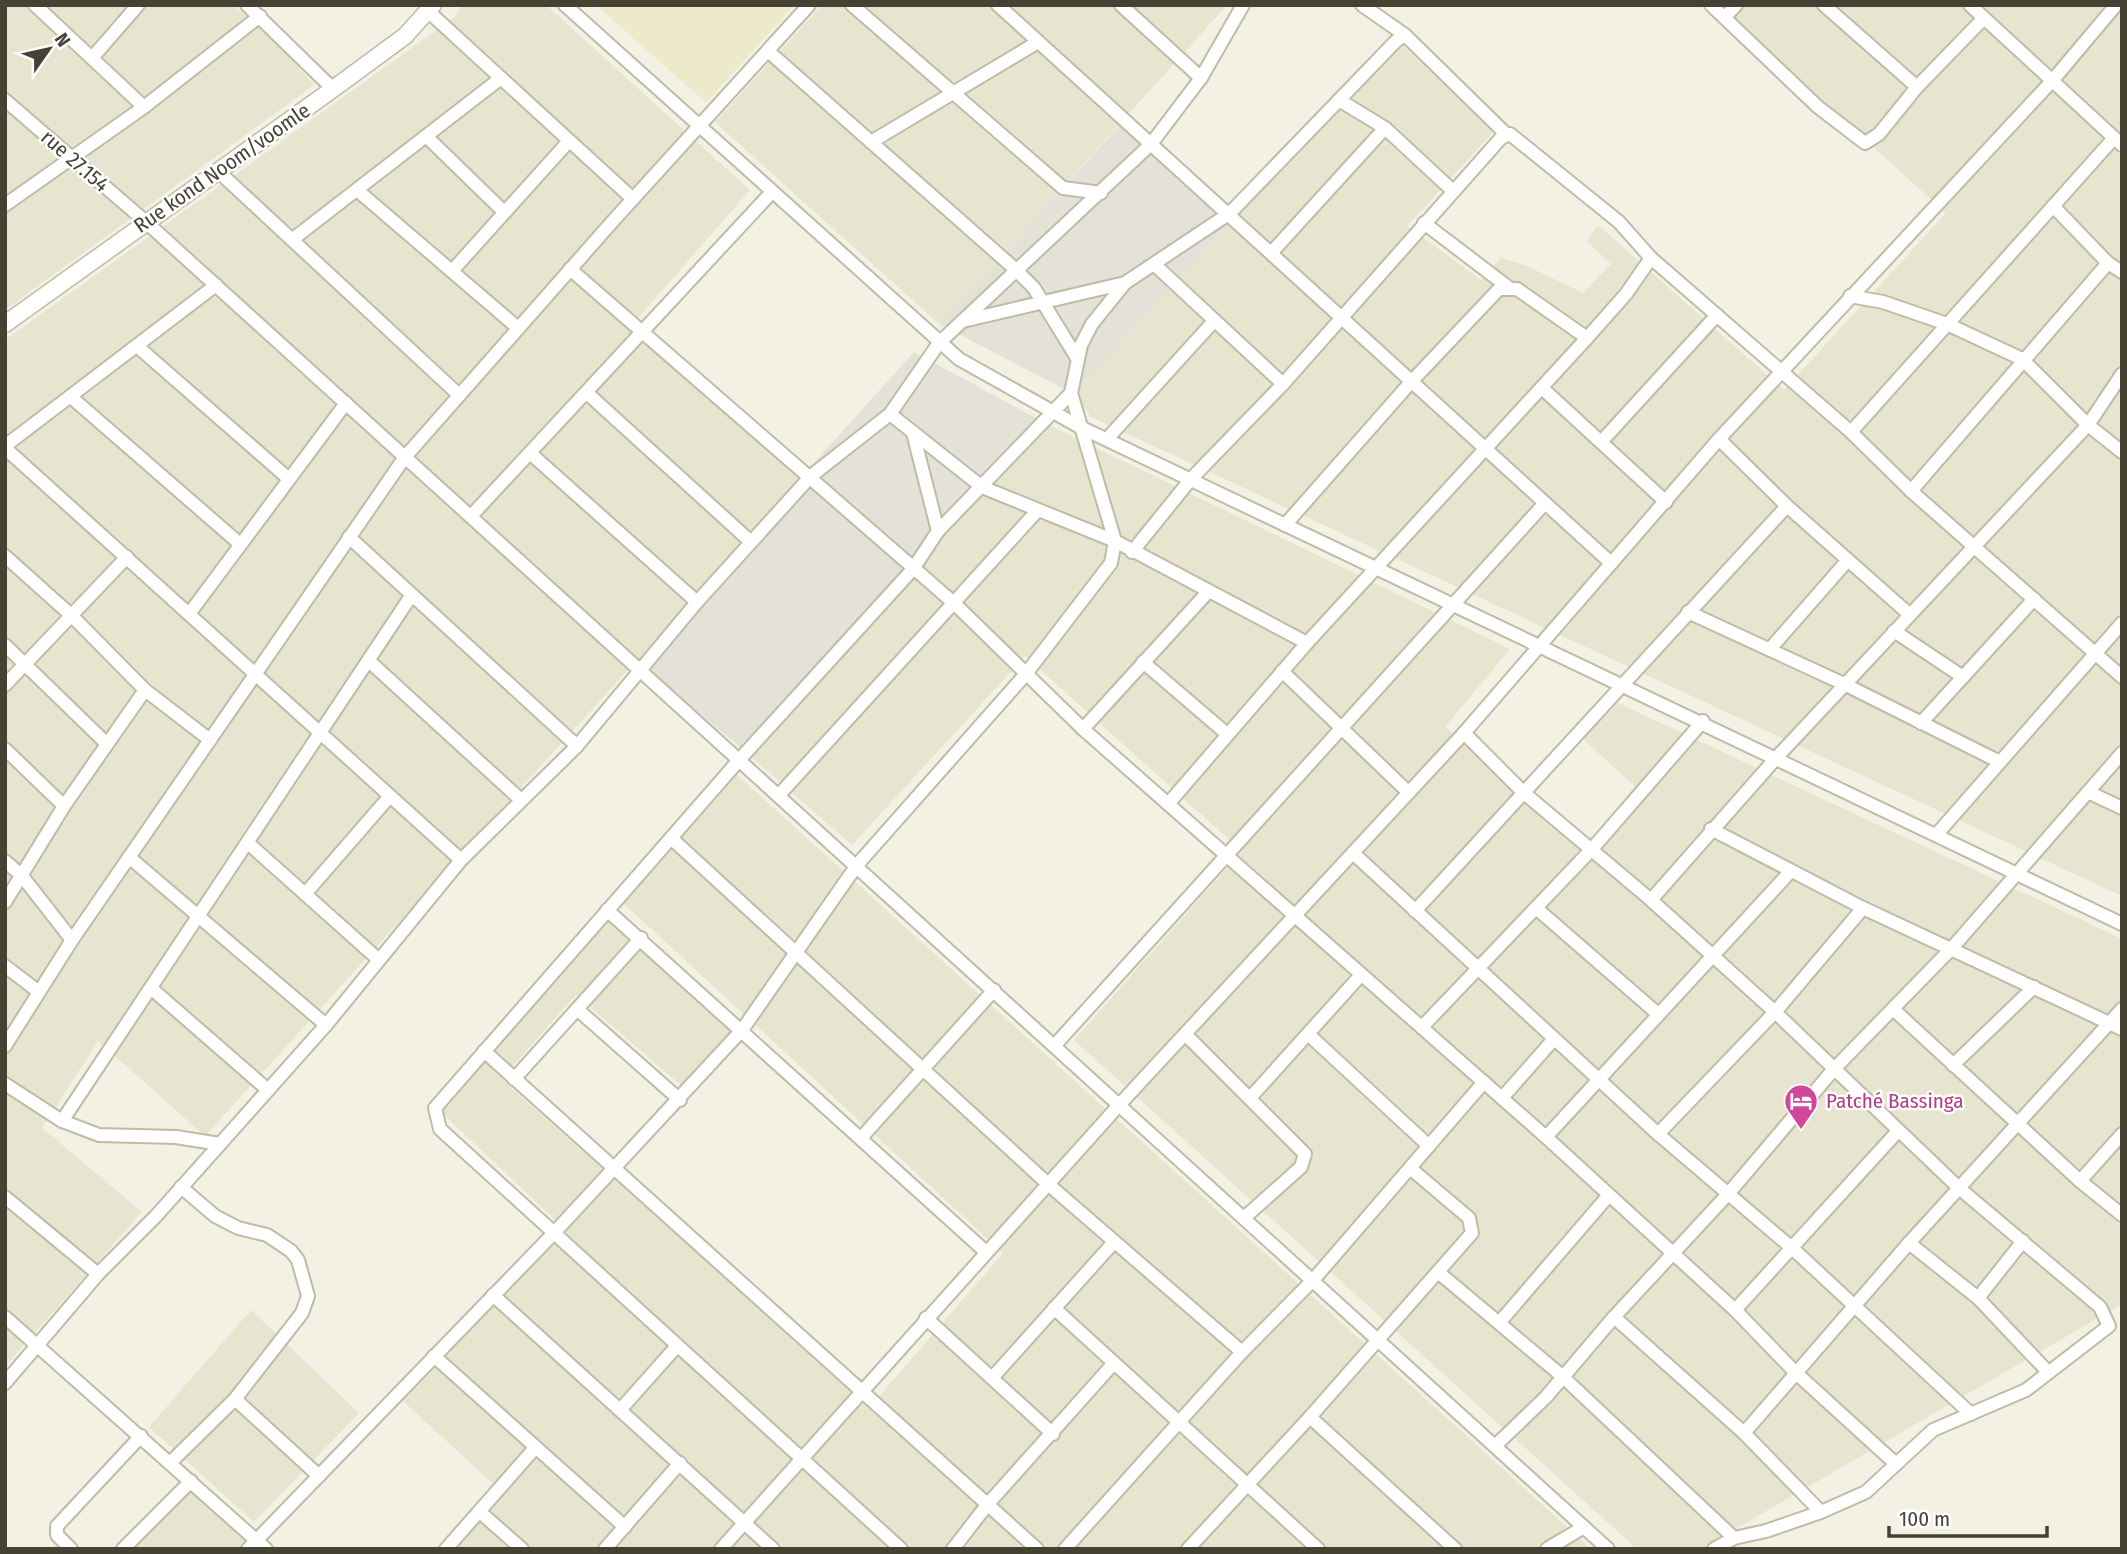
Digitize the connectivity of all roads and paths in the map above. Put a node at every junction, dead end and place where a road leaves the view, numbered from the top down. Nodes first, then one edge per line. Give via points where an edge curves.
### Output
1 (35, 5) edge
2 (138, 5) edge
3 (247, 5) edge
4 (565, 5) edge
5 (809, 5) edge
6 (852, 5) edge
7 (998, 5) edge
8 (1121, 5) edge
9 (1243, 5) edge
10 (1362, 5) edge
11 (1711, 5) edge
12 (1736, 5) edge
13 (1824, 5) edge
14 (1970, 5) edge
15 (431, 8) edge
16 (2115, 9) edge
17 (260, 16) junction
18 (1725, 17) junction
19 (1984, 18) junction
20 (1405, 35) junction
21 (1038, 42) junction
22 (768, 51) junction
23 (92, 58) junction
24 (501, 78) junction
25 (1201, 78) junction
26 (2052, 81) junction
27 (1917, 87) junction
28 (334, 89) junction
29 (950, 93) junction
30 (5, 100) edge
31 (1339, 100) junction
32 (144, 107) junction
33 (700, 126) junction
34 (1385, 128) junction
35 (1507, 135) junction
36 (427, 137) junction
37 (569, 141) junction
38 (2118, 141) edge
39 (871, 142) junction
40 (1151, 144) junction
41 (71, 158) junction
42 (219, 172) junction
43 (357, 190) junction
44 (1453, 191) junction
45 (772, 192) junction
46 (1101, 193) junction
47 (633, 199) junction
48 (5, 205) edge
49 (2053, 206) junction
50 (503, 211) junction
51 (1230, 214) junction
52 (146, 222) junction
53 (1424, 223) junction
54 (293, 239) junction
55 (1272, 252) junction
56 (1651, 258) junction
57 (2108, 263) junction
58 (1155, 265) junction
59 (570, 269) junction
60 (1016, 269) junction
61 (452, 271) junction
62 (2122, 272) edge
63 (1125, 283) junction
64 (216, 285) junction
65 (1508, 287) junction
66 (1850, 296) junction
67 (1045, 304) junction
68 (1717, 315) junction
69 (1341, 316) junction
70 (963, 321) junction
71 (1214, 321) junction
72 (5, 324) edge
73 (1947, 324) junction
74 (518, 328) junction
75 (644, 332) junction
76 (1587, 338) junction
77 (939, 343) junction
78 (138, 347) junction
79 (1077, 358) junction
80 (2022, 359) junction
81 (1781, 371) junction
82 (2122, 374) edge
83 (1411, 382) junction
84 (1283, 384) junction
85 (1542, 388) junction
86 (587, 393) junction
87 (1072, 393) junction
88 (459, 395) junction
89 (71, 397) junction
90 (346, 403) junction
91 (1053, 412) junction
92 (890, 414) junction
93 (2088, 425) junction
94 (1080, 427) junction
95 (913, 432) junction
96 (1851, 432) junction
97 (1107, 439) junction
98 (1719, 439) junction
99 (1601, 442) junction
100 (5, 447) edge
101 (1486, 450) junction
102 (2122, 452) edge
103 (530, 453) junction
104 (405, 457) junction
105 (811, 476) junction
106 (289, 479) junction
107 (1191, 479) junction
108 (982, 488) junction
109 (1912, 491) junction
110 (1666, 502) junction
111 (1545, 503) junction
112 (1787, 506) junction
113 (1038, 510) junction
114 (471, 516) junction
115 (1285, 525) junction
116 (938, 531) junction
117 (349, 537) junction
118 (1115, 541) junction
119 (751, 542) junction
120 (240, 544) junction
121 (1973, 546) junction
122 (1132, 552) junction
123 (5, 556) edge
124 (127, 557) junction
125 (1848, 560) junction
126 (1611, 562) junction
127 (1375, 568) junction
128 (913, 569) junction
129 (1207, 593) junction
130 (411, 596) junction
131 (2034, 600) junction
132 (697, 602) junction
133 (956, 604) junction
134 (1452, 606) junction
135 (1688, 612) junction
136 (189, 614) junction
137 (1909, 614) junction
138 (72, 616) junction
139 (2122, 623) edge
140 (1894, 631) junction
141 (1307, 643) junction
142 (5, 645) edge
143 (1538, 647) junction
144 (1770, 649) junction
145 (2095, 653) junction
146 (369, 661) junction
147 (1143, 662) junction
148 (23, 665) junction
149 (641, 670) junction
150 (1282, 671) junction
151 (255, 673) junction
152 (1025, 675) junction
153 (1963, 677) junction
154 (2122, 677) edge
155 (1620, 684) junction
156 (1844, 684) junction
157 (5, 685) edge
158 (145, 690) junction
159 (1703, 721) junction
160 (1921, 723) junction
161 (1083, 729) junction
162 (1341, 730) junction
163 (321, 733) junction
164 (1464, 733) junction
165 (1227, 734) junction
166 (209, 740) junction
167 (107, 744) junction
168 (577, 746) junction
169 (5, 749) edge
170 (2122, 753) edge
171 (1777, 757) junction
172 (740, 759) junction
173 (2000, 762) junction
174 (1408, 792) junction
175 (1523, 792) junction
176 (2088, 792) junction
177 (779, 795) junction
178 (390, 796) junction
179 (522, 800) junction
180 (1168, 804) junction
181 (64, 806) junction
182 (2122, 808) edge
183 (1711, 830) junction
184 (1937, 834) junction
185 (671, 838) junction
186 (248, 843) junction
187 (1592, 849) junction
188 (1353, 853) junction
189 (1226, 855) junction
190 (129, 857) junction
191 (461, 860) junction
192 (5, 861) edge
193 (857, 865) junction
194 (1790, 872) junction
195 (2015, 874) junction
196 (22, 876) junction
197 (305, 894) junction
198 (1651, 900) junction
199 (5, 902) edge
200 (1536, 908) junction
201 (1863, 908) junction
202 (607, 910) junction
203 (1415, 911) junction
204 (1296, 915) junction
205 (200, 917) junction
206 (2122, 924) edge
207 (641, 937) junction
208 (72, 940) junction
209 (1952, 948) junction
210 (797, 953) junction
211 (1712, 957) junction
212 (379, 960) junction
213 (5, 966) edge
214 (1477, 967) junction
215 (1360, 975) junction
216 (2034, 987) junction
217 (152, 989) junction
218 (995, 990) junction
219 (39, 992) junction
220 (578, 1009) junction
221 (1893, 1009) junction
222 (2122, 1009) edge
223 (1775, 1012) junction
224 (1658, 1014) junction
225 (2109, 1022) junction
226 (326, 1025) junction
227 (1422, 1027) junction
228 (2122, 1028) edge
229 (742, 1030) junction
230 (1185, 1034) junction
231 (1308, 1034) junction
232 (1555, 1039) junction
233 (1055, 1045) junction
234 (5, 1046) edge
235 (484, 1051) junction
236 (1954, 1065) junction
237 (923, 1069) junction
238 (1834, 1069) junction
239 (514, 1079) junction
240 (1598, 1079) junction
241 (1484, 1083) junction
242 (5, 1084) edge
243 (268, 1090) junction
244 (1250, 1098) junction
245 (1502, 1098) junction
246 (680, 1100) junction
247 (1120, 1104) junction
248 (62, 1121) junction
249 (2016, 1123) junction
250 (1898, 1131) junction
251 (2122, 1134) edge
252 (1658, 1135) junction
253 (1545, 1137) junction
254 (861, 1138) junction
255 (220, 1144) junction
256 (1429, 1146) junction
257 (1410, 1168) junction
258 (614, 1169) junction
259 (2080, 1181) junction
260 (1048, 1184) junction
261 (181, 1187) junction
262 (1959, 1188) junction
263 (1728, 1194) junction
264 (1609, 1195) junction
265 (5, 1197) edge
266 (2122, 1215) edge
267 (1245, 1217) junction
268 (554, 1234) junction
269 (2023, 1241) junction
270 (1114, 1242) junction
271 (1909, 1243) junction
272 (1792, 1248) junction
273 (986, 1252) junction
274 (1674, 1254) junction
275 (1438, 1272) junction
276 (98, 1274) junction
277 (1314, 1279) junction
278 (493, 1295) junction
279 (1978, 1298) junction
280 (1855, 1305) junction
281 (1054, 1308) junction
282 (1735, 1310) junction
283 (5, 1317) edge
284 (1614, 1317) junction
285 (926, 1318) junction
286 (1499, 1323) junction
287 (1378, 1338) junction
288 (37, 1345) junction
289 (677, 1346) junction
290 (1242, 1353) junction
291 (434, 1356) junction
292 (1114, 1363) junction
293 (1795, 1372) junction
294 (2048, 1372) junction
295 (1562, 1376) junction
296 (992, 1378) junction
297 (5, 1383) edge
298 (863, 1390) junction
299 (235, 1399) junction
300 (620, 1409) junction
301 (1971, 1414) junction
302 (1310, 1417) junction
303 (1179, 1421) junction
304 (1744, 1433) junction
305 (1054, 1434) junction
306 (141, 1436) junction
307 (1496, 1445) junction
308 (535, 1448) junction
309 (801, 1460) junction
310 (171, 1462) junction
311 (680, 1463) junction
312 (1896, 1464) junction
313 (319, 1476) junction
314 (191, 1481) junction
315 (1247, 1484) junction
316 (987, 1505) junction
317 (480, 1512) junction
318 (1821, 1512) junction
319 (743, 1522) junction
320 (625, 1527) junction
321 (1584, 1527) junction
322 (1734, 1538) junction
323 (257, 1546) edge
324 (71, 1549) edge
325 (123, 1549) edge
326 (446, 1549) edge
327 (522, 1549) edge
328 (605, 1549) edge
329 (721, 1549) edge
330 (773, 1549) edge
331 (901, 1549) edge
332 (953, 1549) edge
333 (1037, 1549) edge
334 (1065, 1549) edge
335 (1188, 1549) edge
336 (1318, 1549) edge
337 (1455, 1549) edge
338 (1547, 1549) edge
339 (1608, 1549) edge
340 (1714, 1549) edge

1 - 23 street
2 - 23 street
3 - 17 street
4 - 33 street
5 - 22 street
6 - 29 street
7 - 21 street
8 - 25 street
9 - 25 street
10 - 20 street
11 - 18 street
12 - 18 street
13 - 27 street
14 - 19 street
15 - 24 street
15 - 28 street, Rue kond Noom/voomle via 405,36
16 - 26 street
17 - 28 street
17 - 32 street
18 - 27 street via 1818,107 1865,143 1879,134
19 - 26 street
19 - 27 street
20 - 31 street
20 - 35 street
21 - 29 street
21 - 40 street
22 - 33 street
22 - 39 street
23 - 32 street
24 - 36 street
24 - 37 street
25 - 40 street
26 - 38 street
26 - 66 street
28 - 42 street, Rue kond Noom/voomle
29 - 39 street
29 - 46 street via 1063,188
30 - 41 street, rue 27.154
31 - 34 street
31 - 51 street
32 - 41 street
33 - 45 street
33 - 47 street
34 - 44 street
34 - 55 street
35 - 44 street
35 - 56 street via 1513,135 1589,195
36 - 43 street
36 - 50 street
37 - 47 street
37 - 50 street
38 - 49 street
39 - 60 street
40 - 46 street
40 - 51 street
41 - 48 street
41 - 52 street, rue 27.154
42 - 52 street, Rue kond Noom/voomle
42 - 54 street
43 - 54 street
43 - 61 street
44 - 53 street
45 - 75 street
45 - 77 street
46 - 60 street
47 - 59 street
49 - 57 street
49 - 73 street
50 - 61 street
51 - 55 street
51 - 58 street
52 - 64 street, rue 27.154
52 - 72 street, Rue kond Noom/voomle
53 - 65 street
53 - 69 street
54 - 88 street
55 - 69 street
56 - 68 street
56 - 76 street
57 - 62 street
57 - 80 street
58 - 63 street
58 - 71 street
59 - 74 street
59 - 75 street
60 - 67 street
60 - 70 street
61 - 74 street
63 - 67 street
63 - 79 street via 1092,324
64 - 78 street
64 - 90 street, rue 27.154
65 - 76 street
65 - 83 street via 1499,289
66 - 73 street
66 - 81 street
67 - 70 street
67 - 79 street
68 - 81 street
68 - 99 street
69 - 83 street
69 - 84 street
70 - 77 street
71 - 84 street
71 - 97 street
73 - 80 street
73 - 96 street
74 - 88 street
75 - 86 street
75 - 105 street
76 - 85 street
77 - 91 street
77 - 92 street
78 - 89 street
78 - 106 street
79 - 87 street
80 - 93 street
80 - 109 street
81 - 96 street
81 - 98 street
82 - 93 street
83 - 101 street
83 - 115 street
84 - 107 street
85 - 99 street
85 - 101 street
86 - 103 street
86 - 119 street
87 - 91 street
87 - 94 street
88 - 104 street
89 - 100 street
89 - 120 street
90 - 104 street, rue 27.154
90 - 106 street
91 - 94 street
91 - 108 street
92 - 95 street
92 - 105 street
93 - 102 street
93 - 121 street
94 - 97 street
94 - 118 street
95 - 108 street
95 - 116 street
96 - 109 street
97 - 107 street
98 - 110 street
98 - 112 street
99 - 110 street
100 - 124 street
101 - 111 street
101 - 127 street
103 - 114 street
103 - 132 street
104 - 114 street, rue 27.154
104 - 117 street
105 - 119 street
105 - 128 street
106 - 120 street
107 - 115 street
107 - 122 street
108 - 113 street
108 - 116 street
109 - 121 street
110 - 126 street
111 - 126 street
111 - 134 street
112 - 125 street
112 - 135 street
113 - 118 street
113 - 133 street
114 - 149 street, rue 27.154
115 - 127 street
116 - 128 street
117 - 130 street
117 - 151 street
118 - 122 street
118 - 152 street via 1111,563
119 - 132 street
120 - 136 street
121 - 131 street
121 - 137 street
122 - 129 street
123 - 138 street
124 - 136 street
124 - 138 street
125 - 137 street
125 - 144 street
126 - 143 street
127 - 134 street
127 - 141 street
128 - 133 street
128 - 172 street
129 - 141 street
129 - 147 street
130 - 146 street
130 - 168 street
131 - 145 street
131 - 153 street
132 - 149 street
133 - 152 street
133 - 177 street
134 - 143 street
134 - 162 street
135 - 144 street
135 - 155 street
136 - 151 street
137 - 140 street
138 - 148 street
138 - 158 street
139 - 145 street
140 - 153 street
140 - 156 street
141 - 150 street
142 - 148 street
143 - 155 street
143 - 164 street
144 - 156 street
145 - 154 street
145 - 173 street
146 - 163 street
146 - 179 street
147 - 161 street
147 - 165 street
148 - 157 street
148 - 167 street
149 - 168 street
149 - 172 street, rue 27.154
150 - 162 street
150 - 165 street
151 - 163 street
151 - 166 street
152 - 161 street
152 - 193 street
153 - 160 street
155 - 159 street
155 - 175 street
156 - 160 street
156 - 171 street
158 - 166 street
158 - 167 street
159 - 171 street
159 - 187 street
160 - 173 street
161 - 180 street
162 - 174 street
162 - 189 street
163 - 178 street
163 - 186 street
164 - 174 street
164 - 175 street
165 - 180 street
166 - 190 street
167 - 181 street
168 - 179 street
169 - 181 street
170 - 176 street
171 - 183 street
171 - 184 street
172 - 177 street, rue 27.154
172 - 185 street
173 - 184 street
174 - 188 street
175 - 187 street
175 - 203 street
176 - 182 street
176 - 195 street
177 - 193 street, rue 27.154
178 - 191 street
178 - 197 street
179 - 191 street
180 - 189 street
181 - 196 street
183 - 194 street
183 - 198 street
184 - 195 street
185 - 202 street
185 - 210 street
186 - 197 street
186 - 205 street
187 - 198 street
187 - 200 street
188 - 203 street
188 - 204 street
189 - 204 street
189 - 233 street
190 - 205 street
190 - 208 street
191 - 212 street
192 - 196 street
193 - 210 street
193 - 218 street, rue 27.154
194 - 201 street
194 - 211 street
195 - 206 street
195 - 209 street
196 - 199 street
196 - 208 street
197 - 212 street
198 - 211 street
200 - 214 street
200 - 224 street
201 - 209 street
201 - 223 street
202 - 207 street
202 - 235 street
203 - 214 street
204 - 215 street
204 - 230 street
205 - 217 street
205 - 226 street
207 - 220 street
207 - 229 street
208 - 219 street
209 - 216 street
209 - 221 street
210 - 229 street
210 - 237 street
211 - 223 street
211 - 224 street
212 - 226 street
213 - 219 street
214 - 227 street
214 - 232 street
215 - 227 street
215 - 231 street
216 - 225 street
216 - 236 street
217 - 243 street
217 - 248 street
218 - 233 street, rue 27.154
218 - 237 street
219 - 234 street
220 - 239 street
220 - 246 street
221 - 236 street
221 - 238 street
222 - 225 street
223 - 238 street
223 - 252 street
224 - 240 street
225 - 228 street
225 - 249 street
226 - 243 street
227 - 241 street
229 - 246 street
229 - 254 street
230 - 244 street
230 - 247 street
231 - 244 street
231 - 256 street
232 - 240 street
232 - 245 street
233 - 247 street, rue 27.154
235 - 239 street
235 - 268 street via 435,1108 437,1124
236 - 249 street
237 - 254 street
237 - 260 street
238 - 250 street
238 - 263 street
239 - 258 street
240 - 252 street
240 - 253 street
241 - 245 street
241 - 256 street
242 - 248 street
243 - 255 street
244 - 267 street via 1301,1148 1305,1159
245 - 253 street
246 - 258 street
247 - 260 street
247 - 267 street, rue 27.154
248 - 255 street via 99,1135 176,1137
249 - 259 street
249 - 262 street
250 - 262 street
250 - 272 street
251 - 259 street
252 - 263 street
253 - 264 street
254 - 273 street
255 - 261 street
256 - 257 street
257 - 275 street via 1473,1226
257 - 277 street
258 - 268 street
258 - 298 street
259 - 266 street
260 - 270 street
260 - 273 street
261 - 276 street
261 - 299 street via 226,1222 267,1235 291,1251 308,1296 302,1313
262 - 269 street
262 - 271 street
263 - 272 street
263 - 274 street
264 - 274 street
264 - 286 street
265 - 276 street
267 - 277 street, rue 27.154
268 - 278 street
268 - 289 street
269 - 279 street
269 - 294 street via 2100,1307 2109,1326
270 - 281 street
270 - 290 street
271 - 279 street
271 - 280 street
272 - 280 street
272 - 282 street
273 - 285 street
274 - 282 street
274 - 284 street
275 - 286 street
275 - 287 street
276 - 288 street
277 - 287 street, rue 27.154
277 - 290 street
278 - 291 street
278 - 300 street
279 - 294 street
280 - 293 street
280 - 301 street
281 - 292 street
281 - 296 street
282 - 293 street
283 - 288 street
284 - 295 street
284 - 304 street
285 - 296 street
285 - 298 street
286 - 295 street
287 - 302 street
287 - 307 street, rue 27.154
288 - 297 street
288 - 306 street
289 - 300 street
289 - 309 street
290 - 303 street
291 - 308 street
291 - 313 street
292 - 303 street
292 - 305 street
293 - 304 street
293 - 312 street
294 - 301 street via 2009,1399
295 - 307 street
295 - 322 street
296 - 305 street
298 - 309 street
298 - 316 street
299 - 310 street
299 - 313 street
300 - 311 street
301 - 312 street via 1934,1430
302 - 315 street
302 - 337 street
303 - 315 street
303 - 334 street
304 - 318 street
305 - 316 street
306 - 310 street
306 - 324 street via 57,1526 57,1535
307 - 321 street, rue 27.154
308 - 317 street
308 - 320 street
309 - 319 street
309 - 331 street
310 - 314 street
311 - 319 street
311 - 320 street
312 - 318 street via 1866,1492
313 - 323 street
314 - 323 street
314 - 325 street
315 - 335 street
315 - 336 street
316 - 332 street
316 - 333 street
317 - 326 street
317 - 327 street
318 - 322 street
319 - 329 street
319 - 330 street
320 - 328 street
321 - 338 street
321 - 339 street, rue 27.154
322 - 340 street

